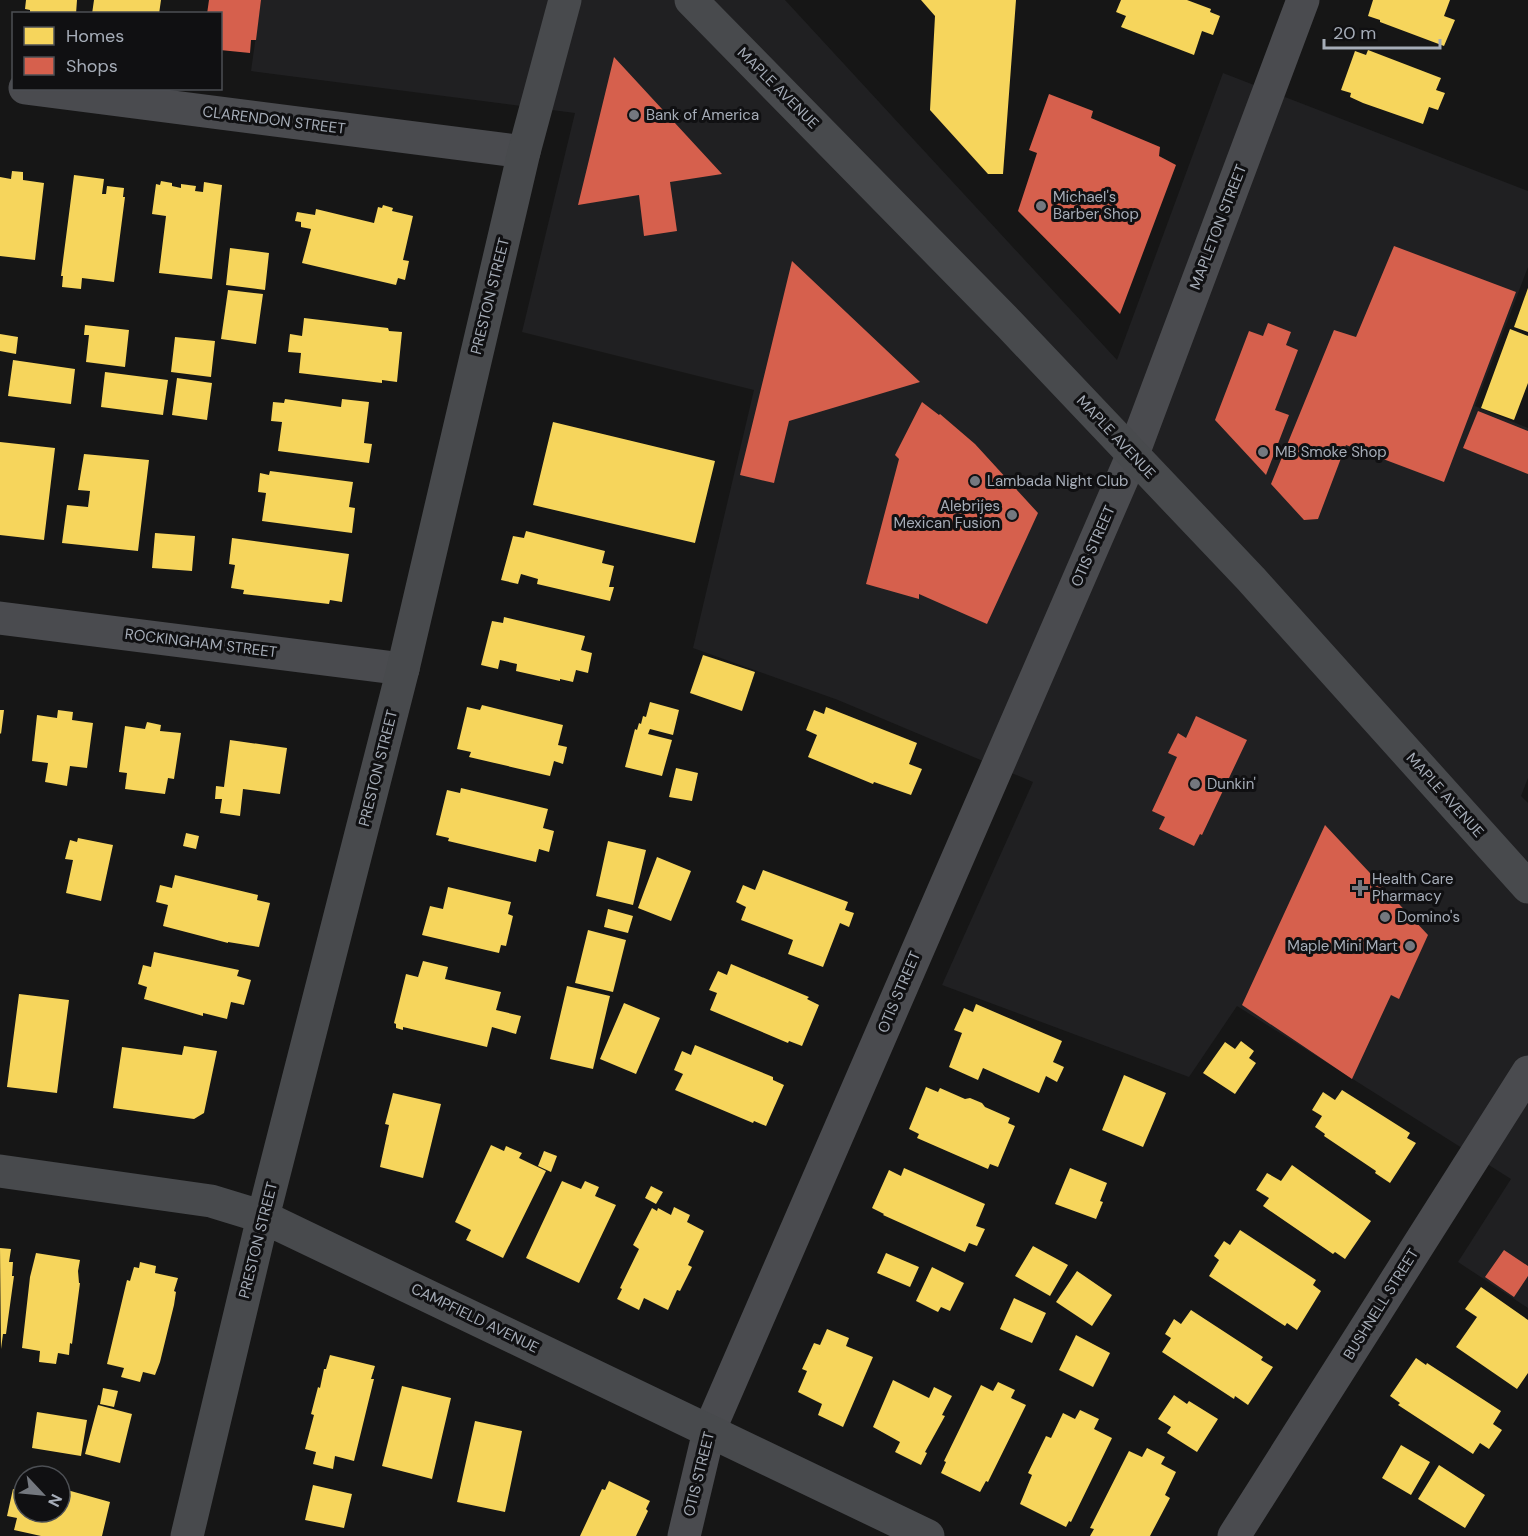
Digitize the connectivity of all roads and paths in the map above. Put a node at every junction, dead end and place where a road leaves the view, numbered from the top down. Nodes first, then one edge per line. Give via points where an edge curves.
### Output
1 (565, 0) edge
2 (691, 0) edge
3 (1303, 0) edge
4 (41, 90) edge
5 (524, 152) junction
6 (1133, 454) junction
7 (0, 618) edge
8 (403, 669) junction
9 (1528, 887) edge
10 (1528, 1072) edge
11 (0, 1171) edge
12 (263, 1217) junction
13 (709, 1431) junction
14 (187, 1536) edge
15 (684, 1536) edge
16 (928, 1536) edge
17 (1234, 1536) edge

1 - 5 street, PRESTON STREET
2 - 6 street, MAPLE AVENUE
3 - 6 street, MAPLETON STREET
4 - 5 street, CLARENDON STREET
5 - 8 street, PRESTON STREET
6 - 9 street, MAPLE AVENUE
6 - 13 street, OTIS STREET
7 - 8 street, ROCKINGHAM STREET
8 - 12 street, PRESTON STREET
10 - 17 street, BUSHNELL STREET
11 - 12 street, CAMPFIELD AVENUE via 211,1201
12 - 13 street, CAMPFIELD AVENUE
12 - 14 street, PRESTON STREET
13 - 15 street, OTIS STREET
13 - 16 street, CAMPFIELD AVENUE

